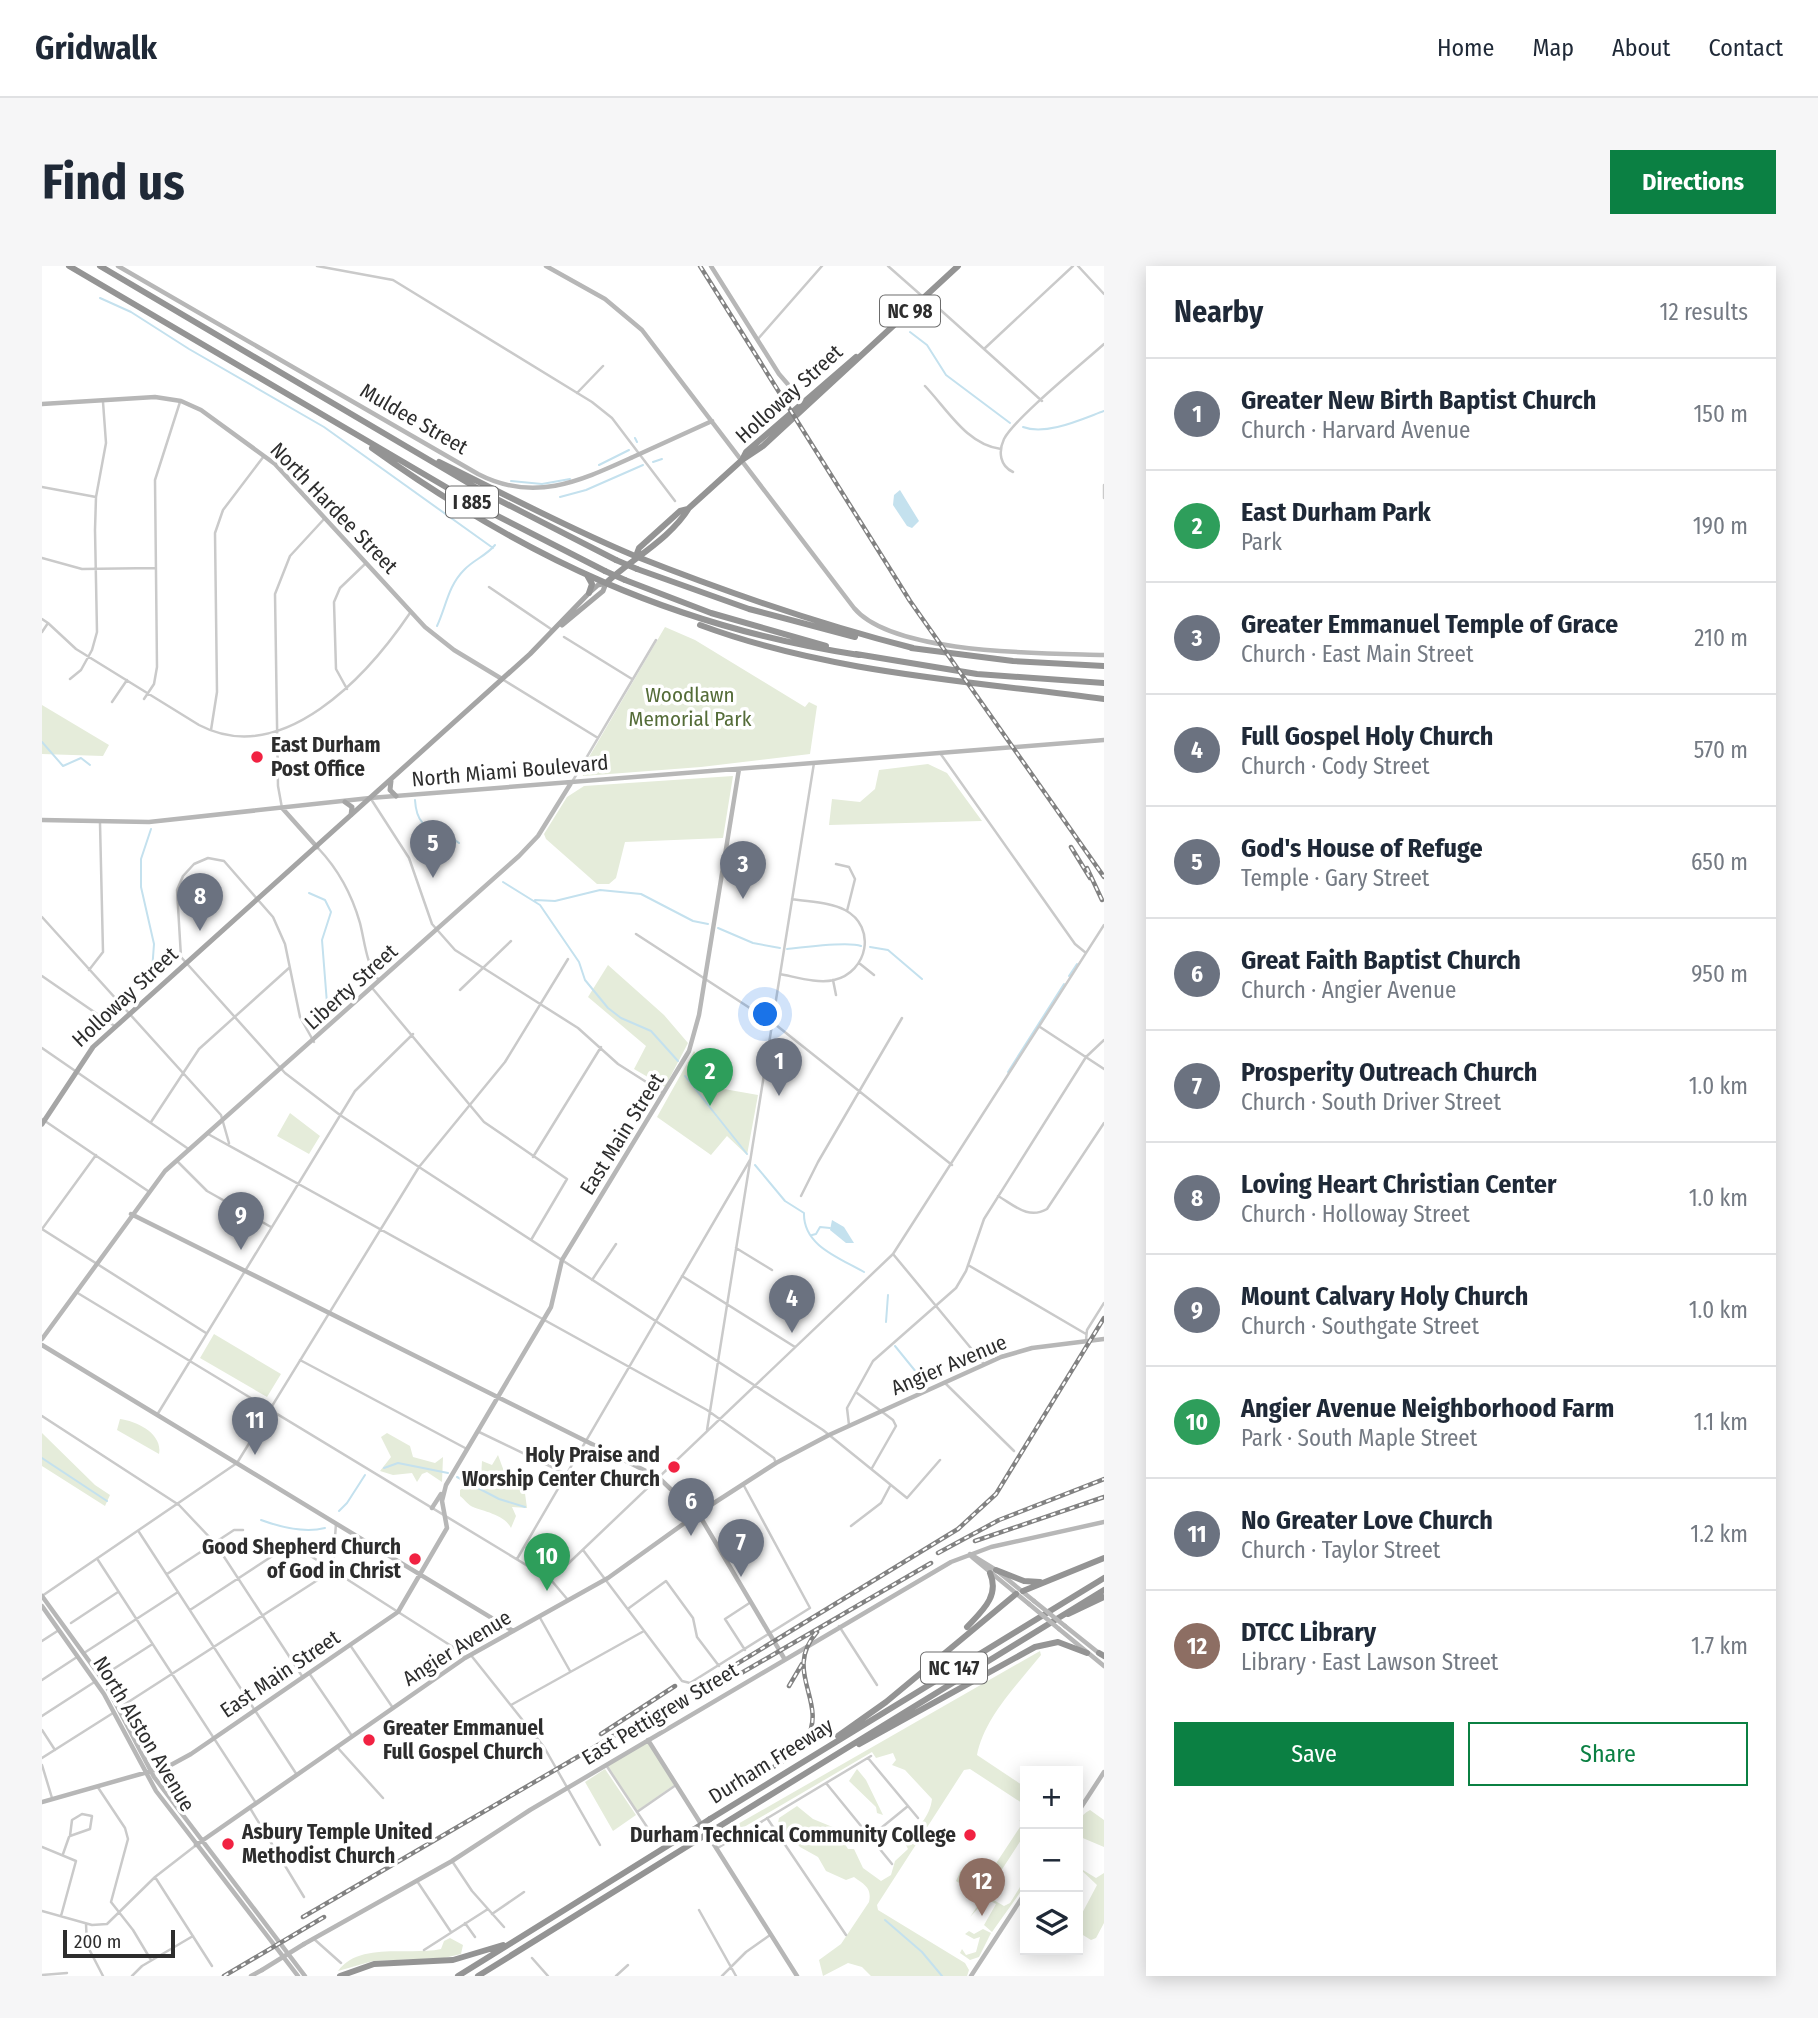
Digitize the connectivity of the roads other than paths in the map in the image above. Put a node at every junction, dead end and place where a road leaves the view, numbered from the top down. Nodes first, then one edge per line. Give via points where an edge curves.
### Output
1 (69, 266) edge
2 (100, 266) edge
3 (118, 266) edge
4 (317, 266) edge
5 (546, 266) edge
6 (711, 266) edge
7 (822, 266) edge
8 (888, 266) edge
9 (958, 266) edge
10 (1075, 266) edge
11 (1104, 294) edge
12 (924, 297) junction
13 (757, 340) junction
14 (1104, 344) edge
15 (984, 349) junction
16 (603, 366) dead end
17 (925, 386) dead end
18 (578, 393) junction
19 (102, 400) junction
20 (181, 401) junction
21 (1042, 401) junction
22 (42, 404) edge
23 (805, 404) junction
24 (712, 421) junction
25 (342, 427) junction
26 (1001, 449) junction
27 (417, 454) junction
28 (640, 454) junction
29 (264, 456) junction
30 (742, 460) junction
31 (1013, 472) dead end
32 (1104, 485) edge
33 (42, 487) edge
34 (96, 497) junction
35 (1104, 498) edge
36 (675, 501) dead end
37 (688, 509) junction
38 (325, 517) junction
39 (652, 547) junction
40 (636, 556) junction
41 (42, 558) edge
42 (366, 562) junction
43 (658, 564) junction
44 (155, 568) junction
45 (96, 569) junction
46 (586, 574) junction
47 (606, 583) junction
48 (489, 587) dead end
49 (589, 593) junction
50 (670, 610) junction
51 (411, 612) junction
52 (42, 619) edge
53 (48, 623) junction
54 (556, 629) junction
55 (42, 632) edge
56 (564, 637) dead end
57 (656, 640) dead end
58 (913, 648) junction
59 (859, 654) junction
60 (1104, 654) edge
61 (89, 657) junction
62 (1104, 666) edge
63 (70, 679) dead end
64 (502, 679) junction
65 (632, 679) junction
66 (127, 680) junction
67 (1104, 683) edge
68 (347, 689) junction
69 (149, 693) junction
70 (144, 699) dead end
71 (1104, 699) edge
72 (113, 702) dead end
73 (211, 730) junction
74 (277, 730) junction
75 (598, 738) junction
76 (1104, 740) edge
77 (939, 752) junction
78 (814, 762) junction
79 (739, 769) junction
80 (391, 779) junction
81 (572, 782) junction
82 (396, 796) junction
83 (370, 798) junction
84 (345, 802) junction
85 (282, 808) junction
86 (351, 816) junction
87 (42, 820) edge
88 (100, 823) junction
89 (317, 847) junction
90 (836, 864) dead end
91 (259, 898) junction
92 (792, 900) junction
93 (846, 911) junction
94 (42, 917) edge
95 (1104, 925) edge
96 (437, 930) junction
97 (636, 934) dead end
98 (511, 941) dead end
99 (1086, 953) junction
100 (568, 959) dead end
101 (859, 963) junction
102 (186, 964) junction
103 (484, 967) junction
104 (289, 968) junction
105 (89, 970) junction
106 (780, 974) junction
107 (874, 975) dead end
108 (42, 976) edge
109 (705, 979) junction
110 (833, 980) junction
111 (380, 982) junction
112 (373, 989) junction
113 (460, 990) dead end
114 (836, 995) dead end
115 (541, 1003) junction
116 (130, 1015) junction
117 (234, 1017) junction
118 (902, 1018) dead end
119 (772, 1022) junction
120 (116, 1027) junction
121 (1040, 1027) junction
122 (413, 1034) junction
123 (1104, 1040) edge
124 (314, 1042) junction
125 (601, 1047) junction
126 (42, 1048) edge
127 (1087, 1057) junction
128 (1104, 1069) edge
129 (282, 1070) junction
130 (76, 1071) junction
131 (183, 1073) junction
132 (861, 1090) junction
133 (665, 1094) junction
134 (470, 1105) junction
135 (340, 1115) junction
136 (43, 1121) edge
137 (223, 1121) junction
138 (151, 1122) junction
139 (1104, 1123) edge
140 (208, 1134) junction
141 (231, 1145) junction
142 (190, 1150) junction
143 (96, 1156) junction
144 (533, 1157) junction
145 (750, 1159) junction
146 (177, 1161) junction
147 (952, 1165) junction
148 (419, 1167) junction
149 (298, 1183) junction
150 (148, 1191) junction
151 (802, 1196) dead end
152 (998, 1196) junction
153 (131, 1214) junction
154 (271, 1227) junction
155 (42, 1229) edge
156 (381, 1229) junction
157 (531, 1240) junction
158 (616, 1244) dead end
159 (736, 1248) junction
160 (893, 1254) junction
161 (562, 1260) junction
162 (94, 1264) junction
163 (968, 1265) junction
164 (772, 1270) dead end
165 (244, 1272) junction
166 (682, 1276) junction
167 (592, 1280) junction
168 (75, 1291) junction
169 (728, 1303) junction
170 (1104, 1303) edge
171 (936, 1306) junction
172 (328, 1314) junction
173 (544, 1319) junction
174 (657, 1321) junction
175 (206, 1334) junction
176 (1086, 1334) junction
177 (42, 1339) edge
178 (1104, 1339) edge
179 (1086, 1341) junction
180 (42, 1345) edge
181 (794, 1347) junction
182 (300, 1360) junction
183 (189, 1361) junction
184 (718, 1361) junction
185 (984, 1364) junction
186 (630, 1367) junction
187 (944, 1382) junction
188 (754, 1385) junction
189 (855, 1392) junction
190 (497, 1397) junction
191 (269, 1409) junction
192 (881, 1411) junction
193 (710, 1412) junction
194 (157, 1415) junction
195 (42, 1416) edge
196 (719, 1419) junction
197 (849, 1425) junction
198 (707, 1430) junction
199 (477, 1431) junction
200 (829, 1435) junction
201 (587, 1441) junction
202 (467, 1449) junction
203 (1014, 1451) dead end
204 (940, 1460) dead end
205 (237, 1463) junction
206 (776, 1463) junction
207 (872, 1468) junction
208 (567, 1475) junction
209 (658, 1477) junction
210 (743, 1484) junction
211 (446, 1485) junction
212 (890, 1485) junction
213 (179, 1505) junction
214 (432, 1508) junction
215 (697, 1514) junction
216 (447, 1517) junction
217 (1104, 1522) edge
218 (336, 1523) junction
219 (851, 1525) dead end
220 (243, 1530) dead end
221 (139, 1532) junction
222 (215, 1543) junction
223 (991, 1547) junction
224 (583, 1550) junction
225 (969, 1554) junction
226 (1104, 1558) edge
227 (517, 1559) junction
228 (97, 1560) junction
229 (987, 1564) junction
230 (331, 1570) junction
231 (993, 1571) junction
232 (167, 1574) junction
233 (421, 1574) junction
234 (238, 1578) junction
235 (1104, 1578) edge
236 (606, 1579) junction
237 (551, 1580) junction
238 (1049, 1580) junction
239 (1104, 1590) edge
240 (118, 1592) junction
241 (177, 1592) junction
242 (1019, 1593) junction
243 (42, 1596) edge
244 (1104, 1597) edge
245 (568, 1600) junction
246 (751, 1602) junction
247 (42, 1606) edge
248 (628, 1608) junction
249 (190, 1610) junction
250 (398, 1612) junction
251 (262, 1615) junction
252 (539, 1616) junction
253 (135, 1619) junction
254 (71, 1623) dead end
255 (839, 1626) junction
256 (1062, 1627) junction
257 (59, 1630) junction
258 (513, 1630) junction
259 (1035, 1630) junction
260 (644, 1631) junction
261 (771, 1635) junction
262 (42, 1641) edge
263 (152, 1644) junction
264 (350, 1645) junction
265 (214, 1647) junction
266 (745, 1650) junction
267 (1087, 1653) junction
268 (470, 1654) junction
269 (81, 1655) junction
270 (1102, 1656) edge
271 (464, 1658) junction
272 (784, 1658) junction
273 (938, 1658) junction
274 (719, 1666) junction
275 (1104, 1666) edge
276 (570, 1672) junction
277 (309, 1673) junction
278 (171, 1674) junction
279 (303, 1677) junction
280 (99, 1679) junction
281 (42, 1680) edge
282 (877, 1685) dead end
283 (511, 1705) junction
284 (393, 1708) junction
285 (256, 1709) junction
286 (117, 1710) junction
287 (42, 1716) edge
288 (42, 1730) edge
289 (352, 1736) junction
290 (213, 1739) junction
291 (648, 1740) junction
292 (337, 1747) junction
293 (55, 1750) junction
294 (42, 1758) edge
295 (806, 1760) junction
296 (42, 1765) edge
297 (606, 1765) junction
298 (148, 1772) junction
299 (1104, 1772) edge
300 (297, 1775) junction
301 (802, 1775) junction
302 (826, 1783) junction
303 (676, 1785) junction
304 (97, 1786) junction
305 (567, 1788) junction
306 (52, 1798) junction
307 (383, 1798) dead end
308 (42, 1803) edge
309 (256, 1803) junction
310 (1083, 1804) edge
311 (908, 1806) junction
312 (250, 1808) junction
313 (637, 1812) junction
314 (767, 1818) junction
315 (918, 1818) dead end
316 (651, 1833) dead end
317 (70, 1836) junction
318 (870, 1837) junction
319 (203, 1841) junction
320 (196, 1845) junction
321 (600, 1845) dead end
322 (42, 1847) edge
323 (716, 1849) junction
324 (63, 1854) junction
325 (452, 1861) junction
326 (892, 1864) dead end
327 (155, 1877) junction
328 (417, 1881) junction
329 (524, 1892) dead end
330 (304, 1897) dead end
331 (1020, 1901) edge
332 (488, 1909) junction
333 (699, 1910) dead end
334 (42, 1911) edge
335 (492, 1914) junction
336 (120, 1915) junction
337 (61, 1916) junction
338 (465, 1923) junction
339 (86, 1924) junction
340 (504, 1927) dead end
341 (451, 1932) junction
342 (770, 1935) junction
343 (846, 1935) dead end
344 (193, 1937) junction
345 (475, 1937) dead end
346 (314, 1939) junction
347 (512, 1942) junction
348 (424, 1950) dead end
349 (532, 1958) dead end
350 (151, 1960) junction
351 (502, 1961) junction
352 (341, 1963) dead end
353 (628, 1965) dead end
354 (212, 1966) dead end
355 (731, 1967) junction
356 (67, 1973) dead end
357 (42, 1975) edge
358 (253, 1975) edge
359 (103, 1976) edge
360 (132, 1976) edge
361 (298, 1976) edge
362 (305, 1976) edge
363 (340, 1976) edge
364 (458, 1976) edge
365 (478, 1976) edge
366 (484, 1976) edge
367 (548, 1976) edge
368 (616, 1976) edge
369 (722, 1976) edge
370 (736, 1976) edge
371 (797, 1976) edge
372 (971, 1976) edge

1 - 25 highway, I 885
2 - 27 highway, I 885
3 - 28 street, Muldee Street via 495,481 520,488 556,488
4 - 18 street via 393,281
5 - 24 street via 605,299 635,323
6 - 13 street
7 - 13 street
8 - 12 street
9 - 12 highway, Holloway Street / NC 98
10 - 11 street
10 - 15 street
12 - 15 street
12 - 23 highway, Holloway Street / NC 98
13 - 23 street
14 - 21 street
15 - 21 street
16 - 18 street
17 - 26 street via 972,438
18 - 28 street via 609,415
19 - 20 street, North Hardee Street via 155,397
19 - 22 street, North Hardee Street
19 - 34 street via 106,443
20 - 29 street, North Hardee Street
20 - 44 street via 155,480
21 - 26 street via 1010,431
23 - 30 highway, Holloway Street / NC 98
24 - 28 street, Muldee Street
24 - 30 street
25 - 46 highway via 468,512
25 - 59 highway, I 885, bridge via 509,524 604,571 733,620
26 - 31 street via 1004,465
27 - 40 highway
27 - 58 highway, I 885, bridge via 516,511 637,569 781,619
28 - 36 street
29 - 38 street, North Hardee Street
29 - 73 street via 223,510 215,533 217,692
30 - 37 highway, Holloway Street / NC 98
30 - 60 street via 854,608 878,628 980,648
32 - 35 street
33 - 34 street
34 - 45 street
37 - 39 highway, Holloway Street / NC 98
37 - 40 highway, Holloway Street / NC 98 via 648,539
38 - 42 street, North Hardee Street
38 - 74 street via 293,551 277,584
39 - 40 highway, Holloway Street / NC 98
39 - 43 highway via 651,556
40 - 43 highway
40 - 47 highway, Holloway Street
41 - 45 street via 70,568
42 - 51 street, North Hardee Street
42 - 68 street via 340,588 334,602 336,669
43 - 58 highway via 810,620
44 - 45 street
44 - 69 street via 157,667
45 - 61 street via 97,632
46 - 47 highway
46 - 49 highway via 592,583
47 - 49 main road, Holloway Street
47 - 50 highway
47 - 54 main road, Holloway Street via 572,620
48 - 54 street
49 - 54 main road, Holloway Street
50 - 59 highway via 760,637
50 - 71 highway via 733,636 815,658
51 - 64 street, North Hardee Street via 443,642
51 - 68 street via 376,661
52 - 53 street
53 - 55 street
53 - 61 street
54 - 64 main road, Holloway Street
56 - 65 street
57 - 65 street, Liberty Street
58 - 62 highway, I 885 via 1002,660
59 - 67 highway, I 885 via 977,674
61 - 63 street
61 - 66 street
64 - 75 street
64 - 80 main road, Holloway Street
65 - 75 street, Liberty Street
66 - 69 street
66 - 72 street
68 - 74 street
69 - 70 street
69 - 73 street
73 - 74 street via 245,736
74 - 85 street
75 - 81 street, Liberty Street
76 - 77 street, North Miami Boulevard
77 - 78 street, North Miami Boulevard
77 - 99 street via 1075,944
78 - 79 street, North Miami Boulevard
78 - 92 street
79 - 81 street, North Miami Boulevard
79 - 109 street, East Main Street
80 - 82 main road
80 - 83 main road, Holloway Street
81 - 82 street, North Miami Boulevard
81 - 96 street, Liberty Street via 528,848
82 - 83 street, North Miami Boulevard
83 - 84 street, North Miami Boulevard
83 - 86 main road, Holloway Street
83 - 96 street via 411,861
84 - 85 street, North Miami Boulevard
84 - 86 main road via 352,807
85 - 88 street, North Miami Boulevard
85 - 89 street
86 - 89 main road, Holloway Street
87 - 88 street, North Miami Boulevard
88 - 105 street via 103,952
89 - 91 main road, Holloway Street
89 - 111 street via 352,899 369,965
90 - 93 street via 849,867 855,879
91 - 102 main road, Holloway Street
91 - 102 street via 221,859 205,858 191,866 177,890 178,947
91 - 104 street via 280,928
92 - 93 street
92 - 106 street
93 - 101 street via 858,921 866,938
94 - 105 street
95 - 99 street
96 - 103 street via 455,950
96 - 111 street, Liberty Street
97 - 109 street
98 - 103 street
99 - 121 street
100 - 115 street
101 - 107 street
101 - 110 street
102 - 116 main road, Holloway Street
102 - 117 street
103 - 113 street
103 - 115 street
104 - 117 street
104 - 124 street via 300,1017
105 - 116 street
106 - 110 street
106 - 119 street
108 - 120 street
109 - 119 street
109 - 133 street, East Main Street via 692,1044
110 - 114 street
111 - 112 street, Liberty Street
112 - 122 street
112 - 124 street, Liberty Street
115 - 125 street
115 - 134 street via 505,1062
116 - 120 main road, Holloway Street
116 - 131 street
117 - 129 street
117 - 131 street via 199,1049
118 - 132 street
119 - 132 street
119 - 145 street
120 - 130 main road, Holloway Street via 89,1051
121 - 127 street
121 - 147 street
122 - 134 street
122 - 135 street via 372,1071
123 - 127 street
124 - 129 street, Liberty Street
125 - 133 street
125 - 144 street
126 - 130 street
127 - 128 street
127 - 152 street
129 - 135 street
129 - 137 street, Liberty Street
130 - 136 main road, Holloway Street
130 - 138 street
131 - 137 street
131 - 138 street
132 - 147 street
132 - 151 street
133 - 161 street, East Main Street
134 - 144 street via 492,1130
134 - 148 street
135 - 148 street
135 - 149 street
136 - 143 street
137 - 140 street, Liberty Street
137 - 141 street
138 - 142 street
139 - 152 street via 1047,1209 1025,1212
140 - 141 street
140 - 142 street, Liberty Street
141 - 149 street
142 - 146 street, Liberty Street
143 - 150 street
143 - 155 street
144 - 157 street via 567,1179
145 - 159 street
145 - 166 street
146 - 150 street, Liberty Street
146 - 154 street via 207,1191
147 - 160 street
148 - 156 street
148 - 157 street
149 - 154 street
149 - 156 street
150 - 153 street, Liberty Street
152 - 163 street via 979,1230
153 - 162 street, Liberty Street
153 - 165 street
154 - 165 street
155 - 162 street
156 - 172 street
156 - 173 street
157 - 161 street
158 - 167 street
159 - 164 street
159 - 169 street
160 - 171 street
160 - 181 street
161 - 167 street
161 - 173 street, East Main Street via 555,1298
162 - 168 street, Liberty Street
162 - 175 street
163 - 171 street via 957,1288
163 - 176 street
165 - 172 street
165 - 175 street
166 - 169 street
166 - 174 street
167 - 174 street
168 - 177 street, Liberty Street
168 - 183 street
169 - 181 street
169 - 184 street
170 - 176 street
171 - 185 street
171 - 189 street via 878,1355
172 - 182 street
172 - 190 street
173 - 186 street
173 - 190 street, East Main Street
174 - 184 street
174 - 186 street
175 - 183 street
176 - 179 street
178 - 179 street, Angier Avenue
179 - 185 street, Angier Avenue via 1032,1349
180 - 194 street
181 - 188 street
182 - 191 street
182 - 202 street
183 - 191 street
183 - 194 street
184 - 188 street
184 - 193 street
185 - 187 street, Angier Avenue
186 - 193 street
186 - 201 street
187 - 192 street, Angier Avenue
187 - 203 street
188 - 196 street
188 - 200 street
189 - 192 street
189 - 197 street via 845,1414
190 - 199 street, East Main Street
190 - 201 street
191 - 205 street
191 - 214 street
192 - 197 street, Angier Avenue
192 - 207 street via 896,1424 895,1432
193 - 196 street
193 - 198 street
194 - 205 street
195 - 213 street
196 - 198 street
196 - 206 street
197 - 200 street, Angier Avenue
198 - 209 street
199 - 202 street, East Main Street
199 - 208 street
200 - 206 street, Angier Avenue
200 - 207 street
201 - 208 street
201 - 209 street
202 - 211 street, East Main Street
204 - 212 street via 907,1498
205 - 213 street
205 - 218 street
206 - 210 street, Angier Avenue
207 - 212 street
208 - 227 street
209 - 215 street
209 - 224 street
210 - 215 street, Angier Avenue
210 - 261 street via 810,1608
211 - 214 street, East Main Street
211 - 216 street, East Main Street via 442,1501
212 - 219 street via 881,1503
213 - 221 street
213 - 222 street
214 - 216 street
215 - 236 street, Angier Avenue
215 - 246 street
216 - 227 street
216 - 233 street, East Main Street via 445,1534
217 - 223 street, East Pettigrew Street
218 - 230 street
218 - 233 street
220 - 222 street via 234,1530
221 - 228 street
221 - 232 street
222 - 232 street
222 - 234 street
223 - 225 street, East Pettigrew Street
223 - 229 street
224 - 236 street
224 - 237 street
225 - 229 street
225 - 231 street
225 - 255 street, East Pettigrew Street
226 - 238 highway
227 - 237 street
228 - 240 street
228 - 243 street
229 - 231 street
230 - 234 street via 303,1551 291,1549
230 - 250 street
230 - 251 street
231 - 238 highway via 1024,1581
231 - 242 street
231 - 273 highway via 991,1598
232 - 241 street
233 - 250 street, East Main Street
233 - 258 street
234 - 249 street
234 - 251 street
235 - 295 highway, Durham Freeway / NC 147
236 - 245 street, Angier Avenue
236 - 248 street
237 - 245 street
238 - 242 highway
239 - 259 highway, Durham Freeway / NC 147
240 - 253 street
240 - 254 street
241 - 249 street
241 - 253 street
242 - 256 street, bridge
242 - 273 highway
243 - 269 street, North Alston Avenue
244 - 259 highway
245 - 252 street, Angier Avenue
246 - 261 street
246 - 266 street via 724,1619
247 - 257 street, North Alston Avenue
248 - 260 street
248 - 274 street via 666,1581
249 - 265 street
250 - 264 street, East Main Street
250 - 271 street
251 - 265 street
251 - 279 street
252 - 258 street, Angier Avenue
252 - 276 street
253 - 263 street
253 - 269 street
255 - 272 street, East Pettigrew Street
255 - 282 street
256 - 267 street
256 - 270 street
257 - 262 street
257 - 269 street, North Alston Avenue
258 - 268 street, Angier Avenue
259 - 301 highway, Durham Freeway / NC 147
260 - 274 street via 685,1684
260 - 276 street
261 - 266 street
261 - 272 street
263 - 278 street
263 - 280 street
264 - 277 street, East Main Street
264 - 284 street
265 - 278 street
265 - 285 street
266 - 274 street
267 - 275 street
267 - 301 highway via 1062,1642 1035,1647
268 - 271 street, Angier Avenue
268 - 283 street
269 - 280 street, North Alston Avenue
269 - 281 street
271 - 284 street, Angier Avenue
272 - 291 street, East Pettigrew Street
273 - 295 highway
276 - 283 street
277 - 279 street, East Main Street
277 - 289 street
278 - 286 street
278 - 290 street
279 - 285 street, East Main Street
280 - 286 street, North Alston Avenue
280 - 287 street
283 - 305 street via 544,1747
284 - 289 street, Angier Avenue
285 - 290 street, East Main Street
285 - 300 street
286 - 293 street
286 - 298 street, North Alston Avenue
288 - 293 street
289 - 292 street, Angier Avenue
290 - 298 street, East Main Street via 178,1762
290 - 309 street
291 - 297 street, East Pettigrew Street
291 - 303 street
292 - 300 street, Angier Avenue
292 - 307 street
293 - 294 street
295 - 347 highway, Durham Freeway / NC 147, bridge
296 - 306 street
297 - 305 street, East Pettigrew Street
297 - 313 street
298 - 304 street, East Main Street
298 - 319 street, North Alston Avenue
298 - 320 street, North Alston Avenue
299 - 310 street
300 - 309 street, Angier Avenue
301 - 351 highway, Durham Freeway / NC 147, bridge
302 - 311 street via 870,1757
302 - 314 street
302 - 318 street
303 - 313 street
303 - 323 street
304 - 306 street, East Main Street
304 - 336 street via 128,1839 111,1895 112,1906
305 - 321 street
305 - 325 street, East Pettigrew Street
306 - 308 street, East Main Street
309 - 312 street, Angier Avenue
311 - 315 street
311 - 318 street
312 - 319 street, Angier Avenue
312 - 330 street
313 - 316 street
314 - 323 street
314 - 343 street
317 - 317 street via 74,1818 91,1815 88,1831
317 - 324 street
318 - 326 street
319 - 320 street, Angier Avenue
319 - 362 street, North Alston Avenue
320 - 327 street, Angier Avenue
320 - 361 street, North Alston Avenue
322 - 324 street
323 - 342 street
324 - 337 street via 76,1863
325 - 328 street, East Pettigrew Street
325 - 332 street
327 - 336 street, Angier Avenue
327 - 344 street
328 - 341 street
328 - 346 street, East Pettigrew Street
329 - 335 street
331 - 372 street
332 - 335 street
332 - 338 street
333 - 355 street
334 - 337 street
335 - 340 street
336 - 339 street via 102,1926
336 - 350 street
337 - 339 street
338 - 341 street
338 - 345 street
339 - 359 street via 87,1945
341 - 348 street
342 - 355 street
342 - 371 street
344 - 350 street
344 - 354 street
346 - 352 street
346 - 358 street, East Pettigrew Street, bridge
347 - 363 highway via 453,1959 374,1964
347 - 364 highway, Durham Freeway / NC 147
349 - 367 street
350 - 360 street
351 - 365 highway, Durham Freeway / NC 147
351 - 366 highway
353 - 368 street
355 - 369 street
355 - 370 street
356 - 357 street

